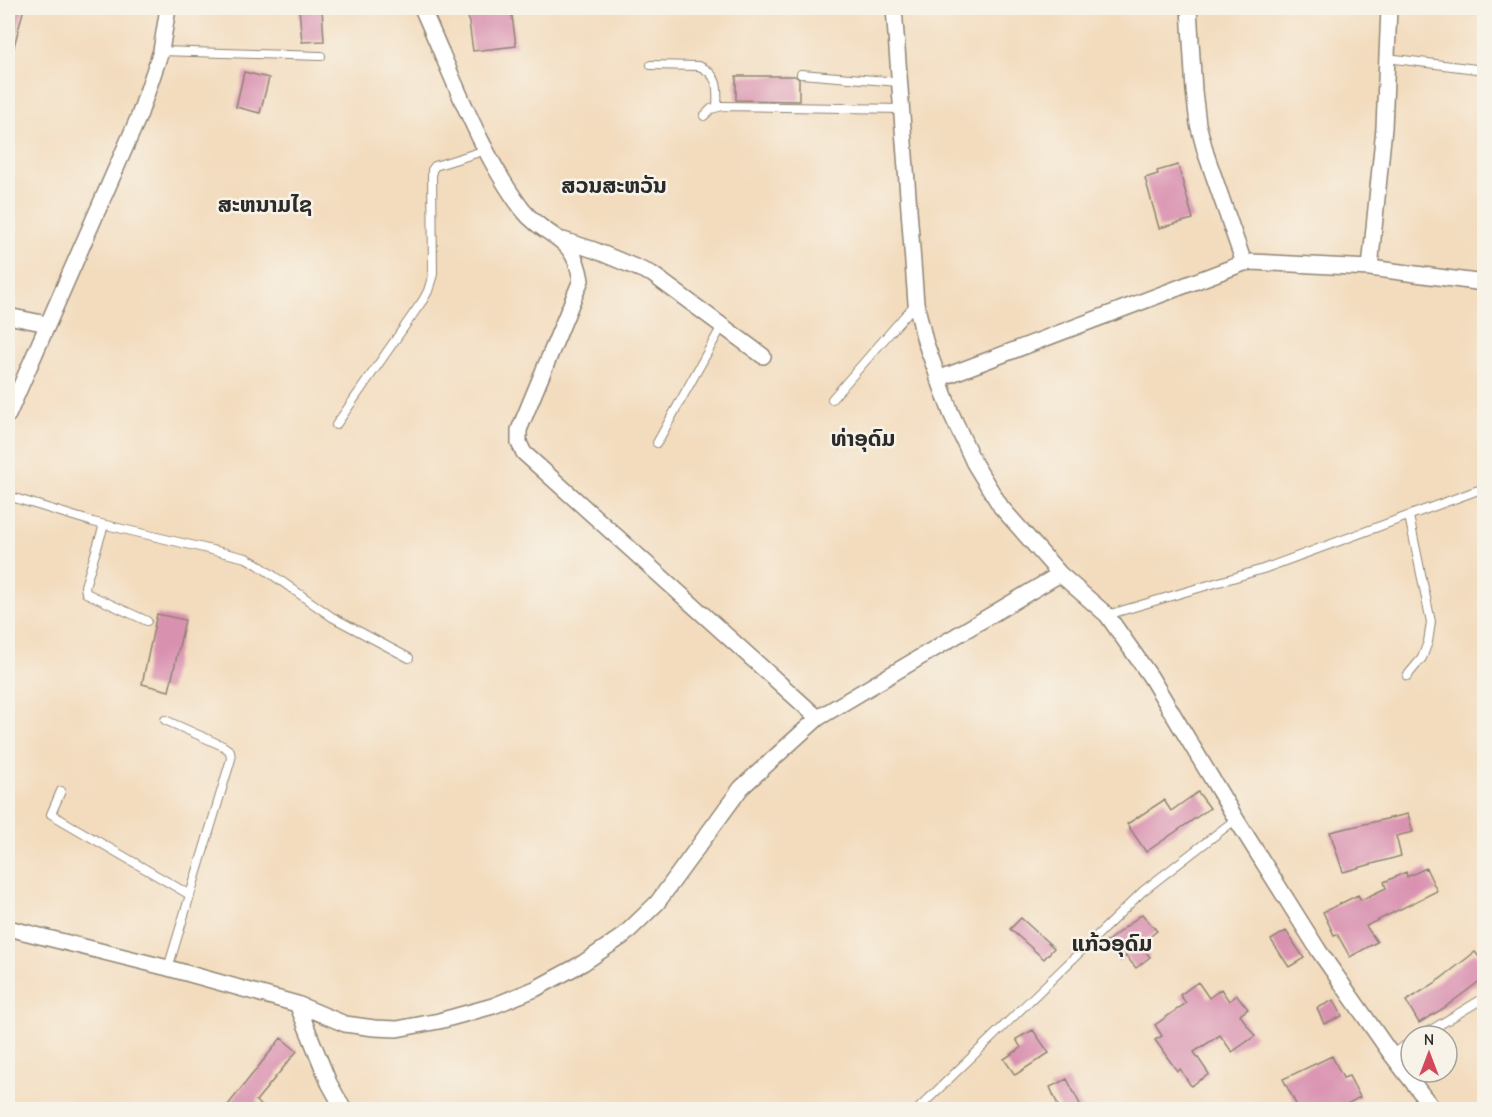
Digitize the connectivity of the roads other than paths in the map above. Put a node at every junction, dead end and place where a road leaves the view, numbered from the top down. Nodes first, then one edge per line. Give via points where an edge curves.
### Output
1 (168, 8) edge
2 (422, 8) edge
3 (894, 8) edge
4 (1189, 8) edge
5 (1389, 8) edge
6 (161, 51) junction
7 (321, 56) dead end
8 (1387, 58) junction
9 (651, 65) dead end
10 (1485, 70) edge
11 (801, 74) dead end
12 (899, 82) junction
13 (717, 107) junction
14 (901, 109) junction
15 (704, 116) dead end
16 (486, 150) junction
17 (563, 240) junction
18 (1244, 263) junction
19 (1370, 268) junction
20 (1485, 283) edge
21 (916, 303) junction
22 (8, 316) edge
23 (47, 324) junction
24 (722, 326) junction
25 (763, 356) dead end
26 (938, 379) junction
27 (832, 399) dead end
28 (8, 415) edge
29 (336, 425) dead end
30 (657, 443) dead end
31 (1485, 488) edge
32 (8, 496) edge
33 (1409, 516) junction
34 (104, 525) junction
35 (1060, 574) junction
36 (1107, 615) junction
37 (147, 621) dead end
38 (409, 658) dead end
39 (1407, 676) dead end
40 (818, 718) junction
41 (165, 720) dead end
42 (62, 791) dead end
43 (1236, 819) junction
44 (190, 895) junction
45 (8, 928) edge
46 (168, 968) junction
47 (1485, 998) edge
48 (297, 1004) junction
49 (1441, 1024) edge
50 (1399, 1049) edge
51 (1391, 1053) junction
52 (1429, 1107) edge
53 (344, 1110) edge
54 (917, 1110) edge

1 - 6 street
2 - 16 street
3 - 12 street
4 - 18 street via 1198,124
5 - 8 street
6 - 7 lane
6 - 23 street via 139,116
8 - 10 lane
8 - 19 street
9 - 13 lane via 699,66 710,71 718,85
11 - 12 lane
12 - 14 street
13 - 14 lane
13 - 15 lane
14 - 21 street
16 - 17 street via 526,214
16 - 29 lane via 432,170 432,282
17 - 24 street via 652,274
17 - 40 street via 578,262 581,280 519,430 524,453
18 - 19 street
18 - 26 street
19 - 20 street
21 - 26 street
21 - 27 lane
22 - 23 street
23 - 28 street
24 - 25 street
24 - 30 lane
26 - 35 street via 974,463 1001,507
31 - 33 lane
32 - 34 lane
33 - 36 lane via 1263,569
33 - 39 lane via 1431,622 1422,658
34 - 37 lane via 86,592
34 - 38 lane via 246,558 332,617
35 - 36 street
35 - 40 street
36 - 43 street via 1150,676
40 - 48 street via 741,788 657,903 623,936 584,963 492,1006 439,1022 397,1029 345,1024
41 - 44 lane via 230,751 231,759
42 - 44 lane via 51,814
43 - 51 street via 1319,951
43 - 54 lane via 1143,891
44 - 46 lane
45 - 46 street
46 - 48 street
47 - 49 lane
48 - 53 street
50 - 51 lane
51 - 52 street

